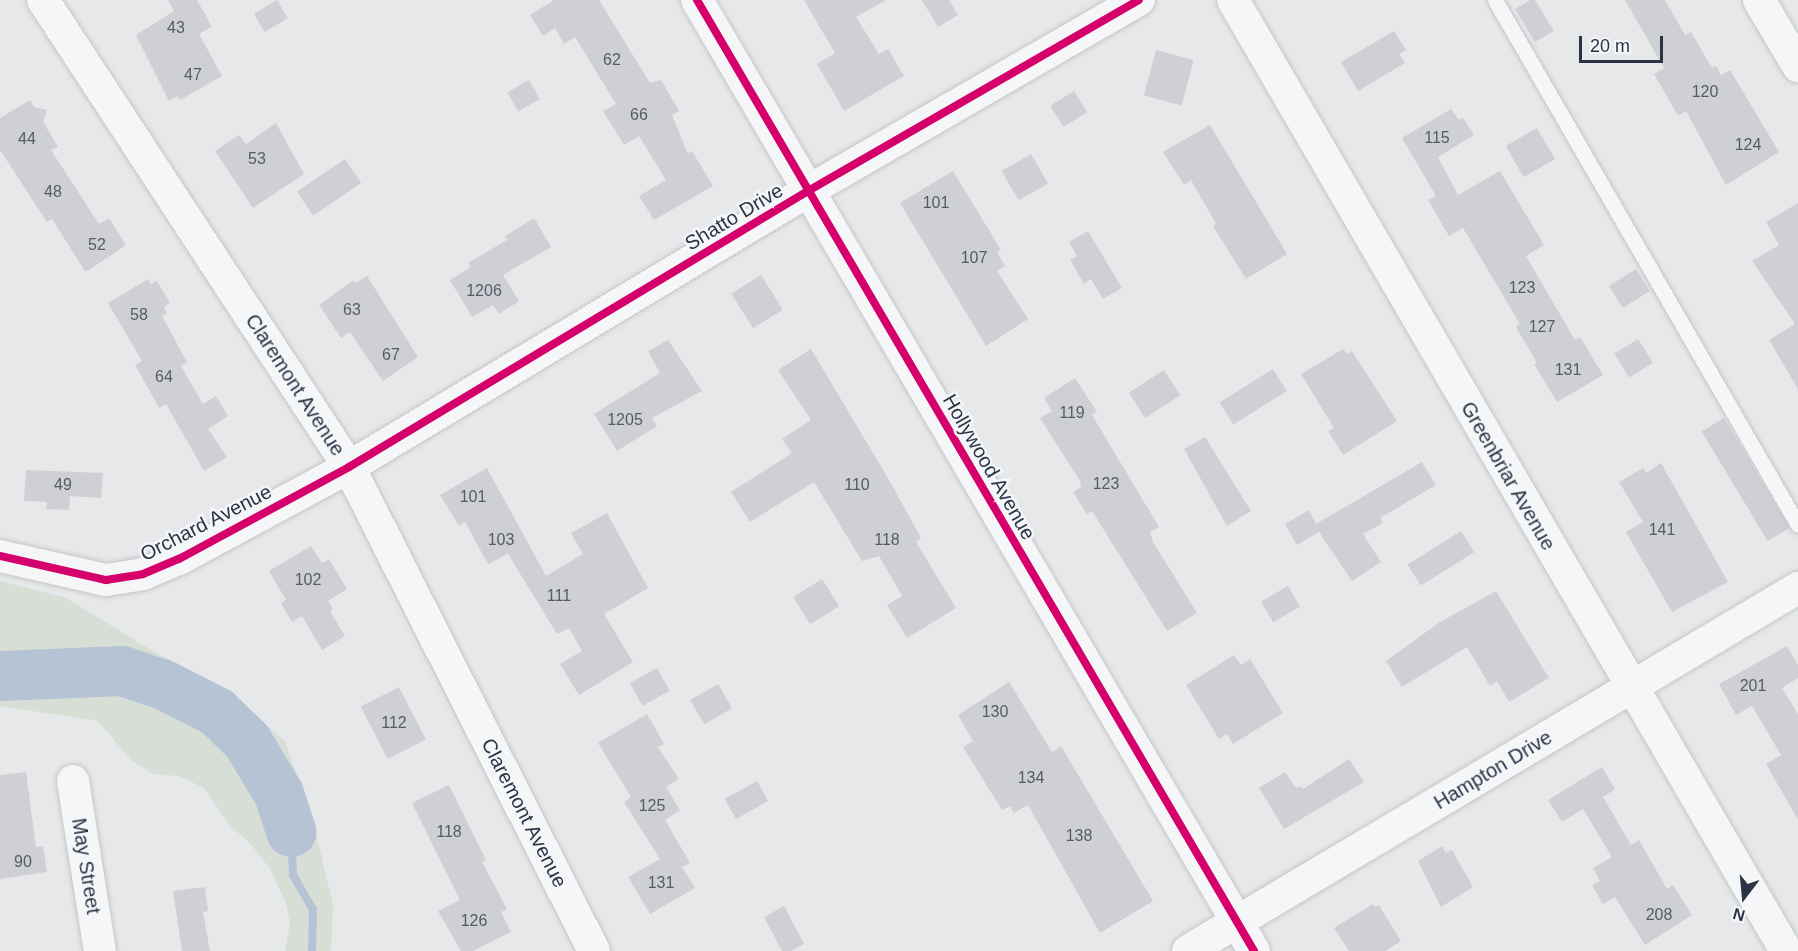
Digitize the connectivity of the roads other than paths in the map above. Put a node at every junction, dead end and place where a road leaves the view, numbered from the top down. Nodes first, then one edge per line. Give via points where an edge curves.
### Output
1 (42, 0) edge
2 (697, 0) edge
3 (1139, 0) edge
4 (1233, 0) edge
5 (1495, 0) edge
6 (1759, 0) edge
7 (1798, 66) edge
8 (808, 191) junction
9 (349, 467) junction
10 (1798, 525) edge
11 (0, 556) edge
12 (1798, 588) edge
13 (1630, 688) junction
14 (73, 781) dead end
15 (1238, 922) junction
16 (100, 951) edge
17 (594, 951) edge
18 (1188, 951) edge
19 (1254, 951) edge
20 (1786, 951) edge

1 - 9 street, Claremont Avenue
2 - 8 street, Hollywood Avenue
3 - 8 street, Shatto Drive
4 - 13 street, Greenbriar Avenue
5 - 10 lane
6 - 7 street
8 - 9 street, Shatto Drive
8 - 15 street, Hollywood Avenue
9 - 11 street, Orchard Avenue via 143,574 106,580
9 - 17 street, Claremont Avenue
12 - 13 street, Hampton Drive
13 - 15 street, Hampton Drive
13 - 20 street, Greenbriar Avenue
14 - 16 street, May Street
15 - 18 street, Hampton Drive
15 - 19 street, Hollywood Avenue

